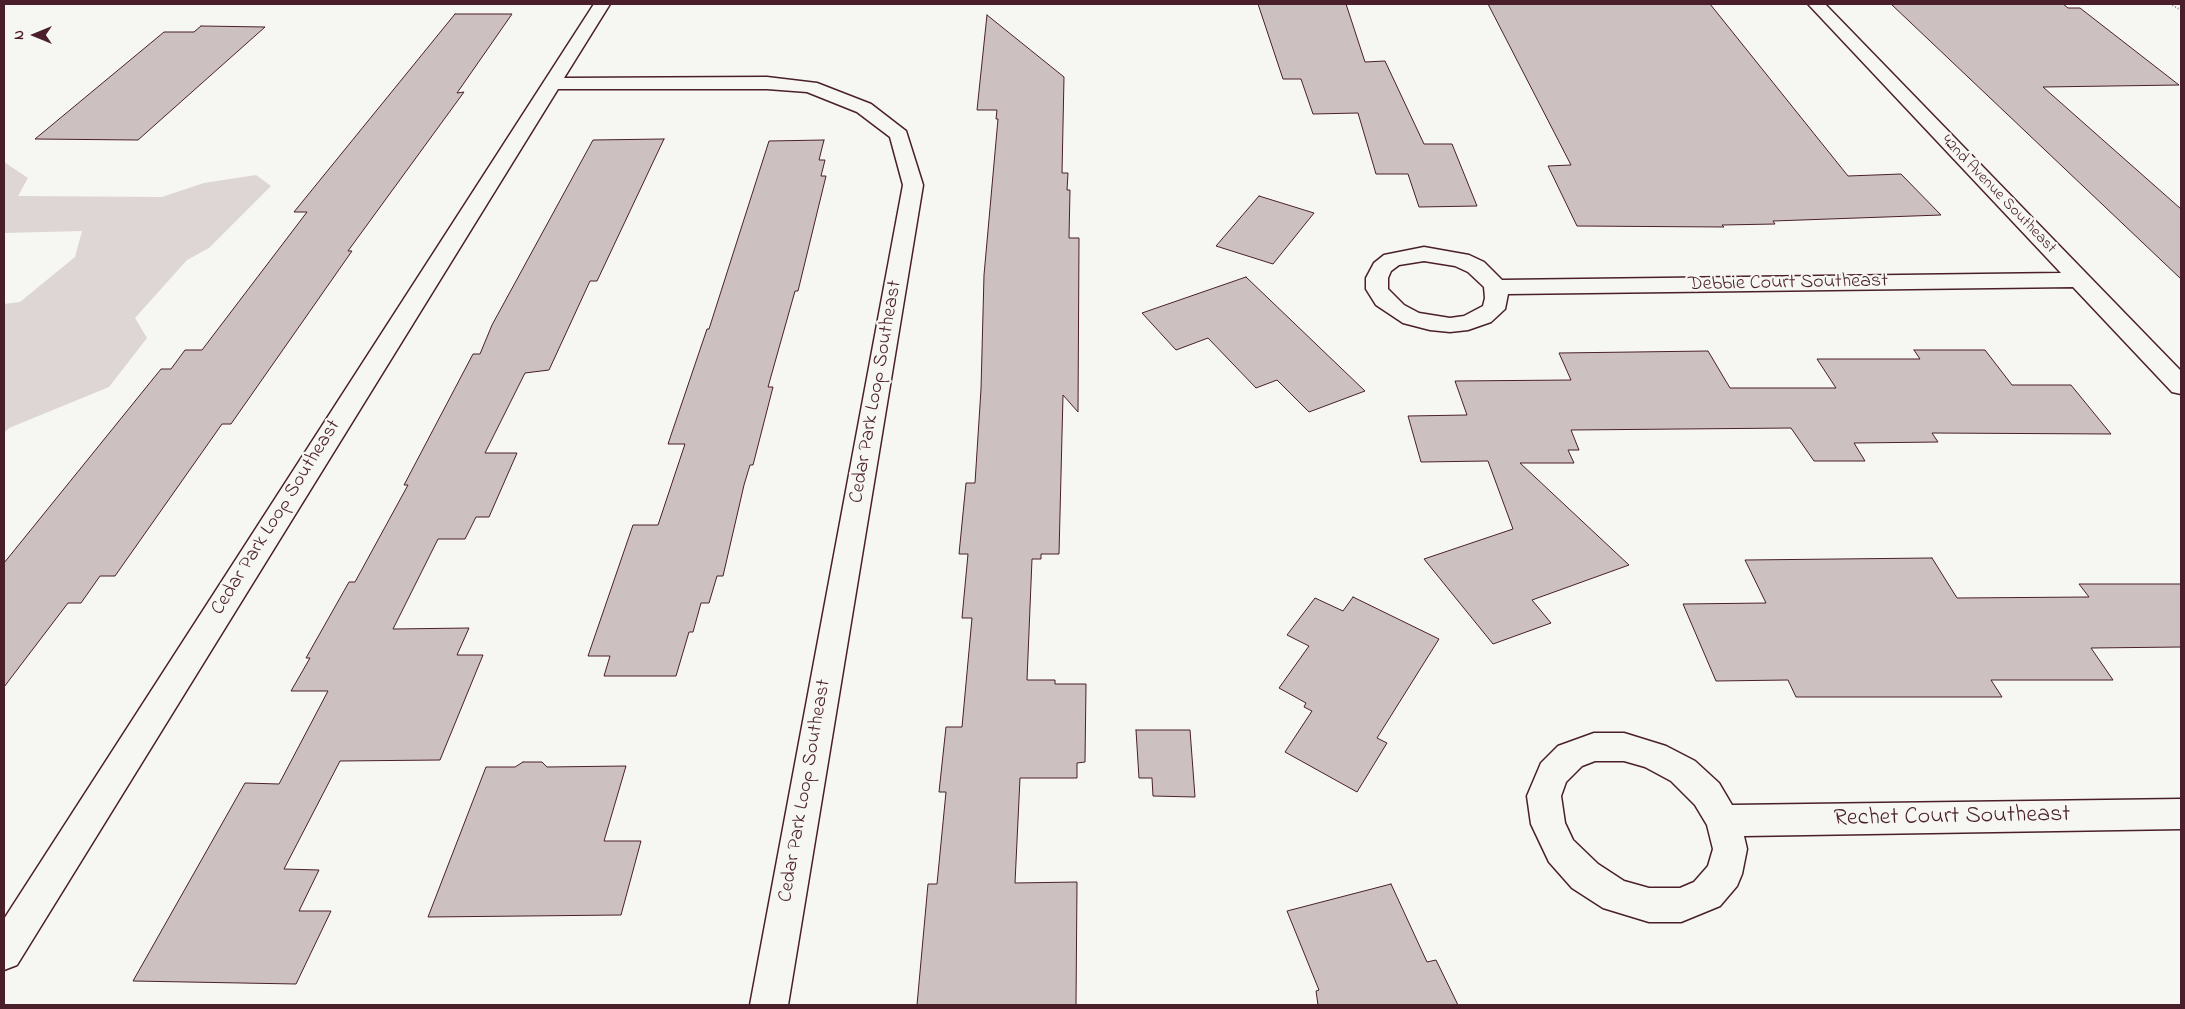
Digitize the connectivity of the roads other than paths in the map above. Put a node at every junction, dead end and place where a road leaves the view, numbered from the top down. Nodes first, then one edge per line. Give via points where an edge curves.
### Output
1 (602, 4) edge
2 (1816, 4) edge
3 (551, 84) junction
4 (2080, 280) junction
5 (1495, 287) junction
6 (2181, 386) edge
7 (2181, 814) edge
8 (1724, 821) junction
9 (4, 952) edge
10 (768, 1005) edge

1 - 3 street, Cedar Park Loop Southeast
2 - 4 street, 42nd Avenue Southeast
3 - 9 street, Cedar Park Loop Southeast
3 - 10 street, Cedar Park Loop Southeast via 767,83 810,87 864,108 899,135 913,185
4 - 5 street, Debbie Court Southeast
4 - 6 street, 42nd Avenue Southeast
5 - 5 street via 1488,276 1476,267 1443,255 1424,254 1392,260 1382,268 1377,278 1377,289 1384,300 1396,310 1430,323 1459,324 1483,317 1493,309 1497,298
7 - 8 street, Rechet Court Southeast
8 - 8 street via 1707,794 1683,771 1654,756 1624,747 1594,748 1570,756 1553,773 1544,796 1548,824 1561,852 1585,876 1616,896 1649,905 1681,904 1708,894 1724,874 1730,849

